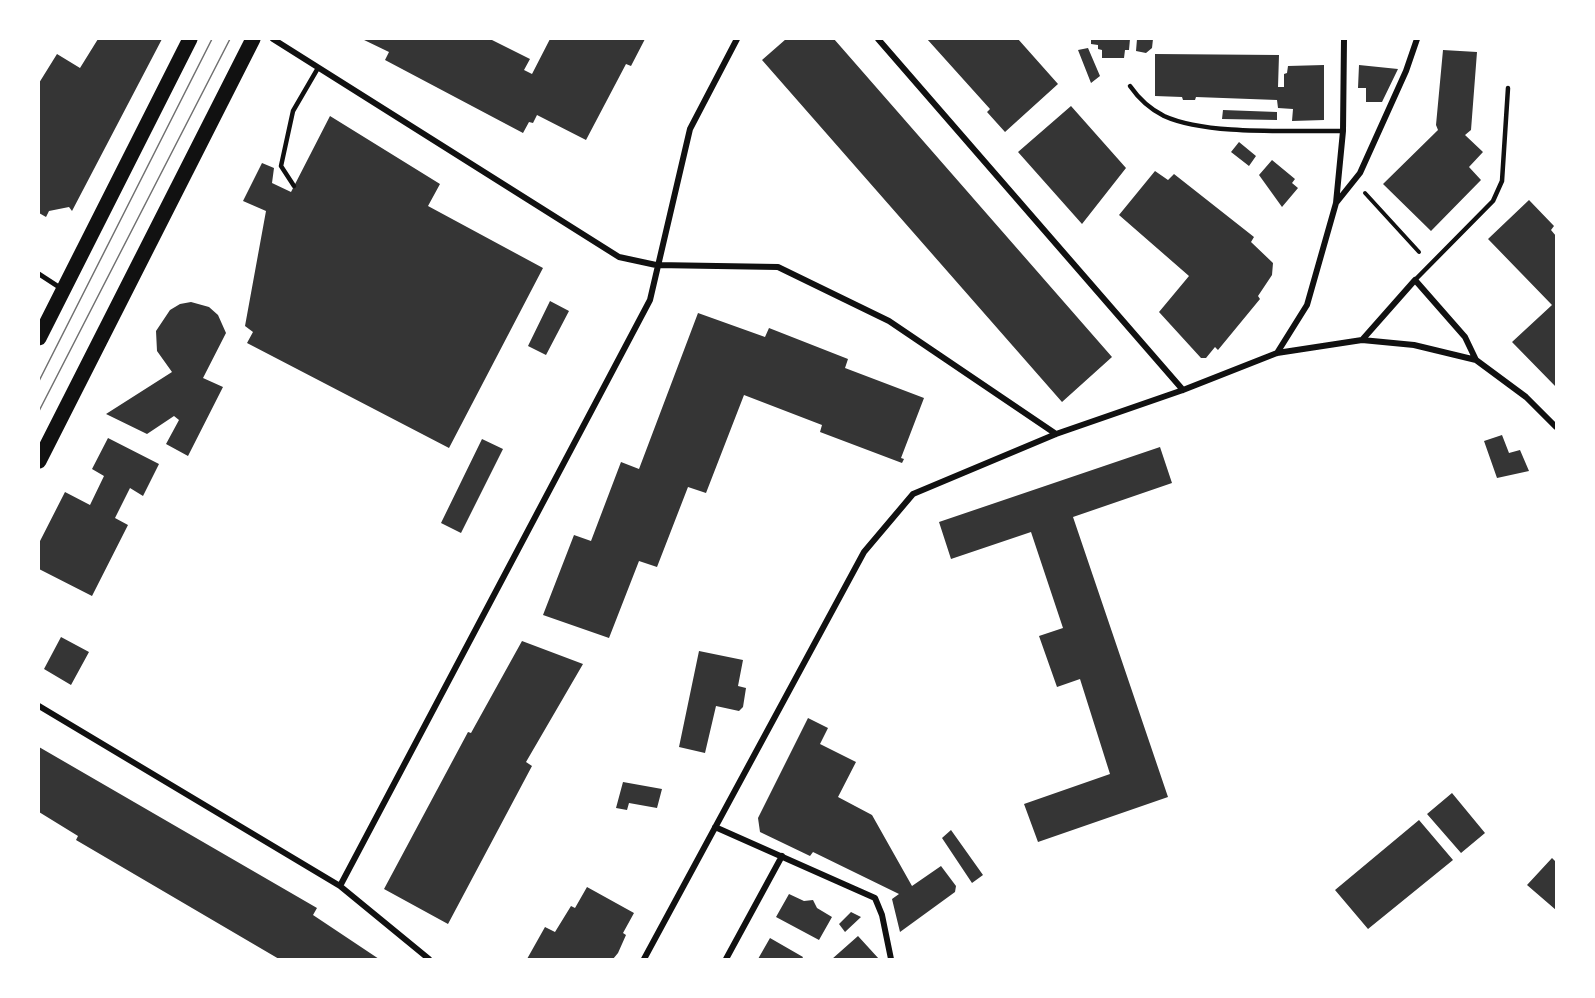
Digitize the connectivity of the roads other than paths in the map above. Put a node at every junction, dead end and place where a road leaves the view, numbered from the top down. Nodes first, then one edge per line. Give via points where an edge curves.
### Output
1 (190, 39) edge
2 (253, 39) edge
3 (273, 39) edge
4 (737, 39) edge
5 (878, 39) edge
6 (1344, 39) edge
7 (1417, 39) edge
8 (318, 68) junction
9 (1130, 86) dead end
10 (1508, 88) dead end
11 (1344, 131) junction
12 (294, 186) dead end
13 (1336, 203) junction
14 (656, 265) junction
15 (39, 274) edge
16 (1415, 280) junction
17 (63, 290) junction
18 (39, 338) edge
19 (1362, 340) junction
20 (1277, 352) junction
21 (1476, 360) junction
22 (1182, 390) junction
23 (1556, 427) edge
24 (1056, 434) junction
25 (39, 461) edge
26 (39, 706) edge
27 (715, 827) junction
28 (782, 856) junction
29 (340, 886) junction
30 (429, 959) edge
31 (644, 959) edge
32 (726, 959) edge
33 (891, 959) edge

1 - 17 main road
2 - 25 main road
3 - 8 street
4 - 14 street via 690,129
5 - 22 street
6 - 11 street
7 - 13 street via 1360,173
8 - 12 lane via 292,111 281,166
8 - 14 street via 619,256
9 - 11 lane via 1141,101 1165,116 1201,125
10 - 16 lane via 1502,181 1493,201
11 - 13 street
13 - 20 street via 1306,305
14 - 24 street via 778,267 889,321
14 - 29 street via 650,300
15 - 17 street
16 - 19 street
16 - 21 street via 1465,337
17 - 18 main road
19 - 20 street
19 - 21 street via 1414,345
20 - 22 street
21 - 23 street via 1526,397
22 - 24 street
24 - 27 street via 913,494 864,552
26 - 29 street
27 - 28 street
27 - 31 street
28 - 32 street
28 - 33 street via 875,898
29 - 30 street

